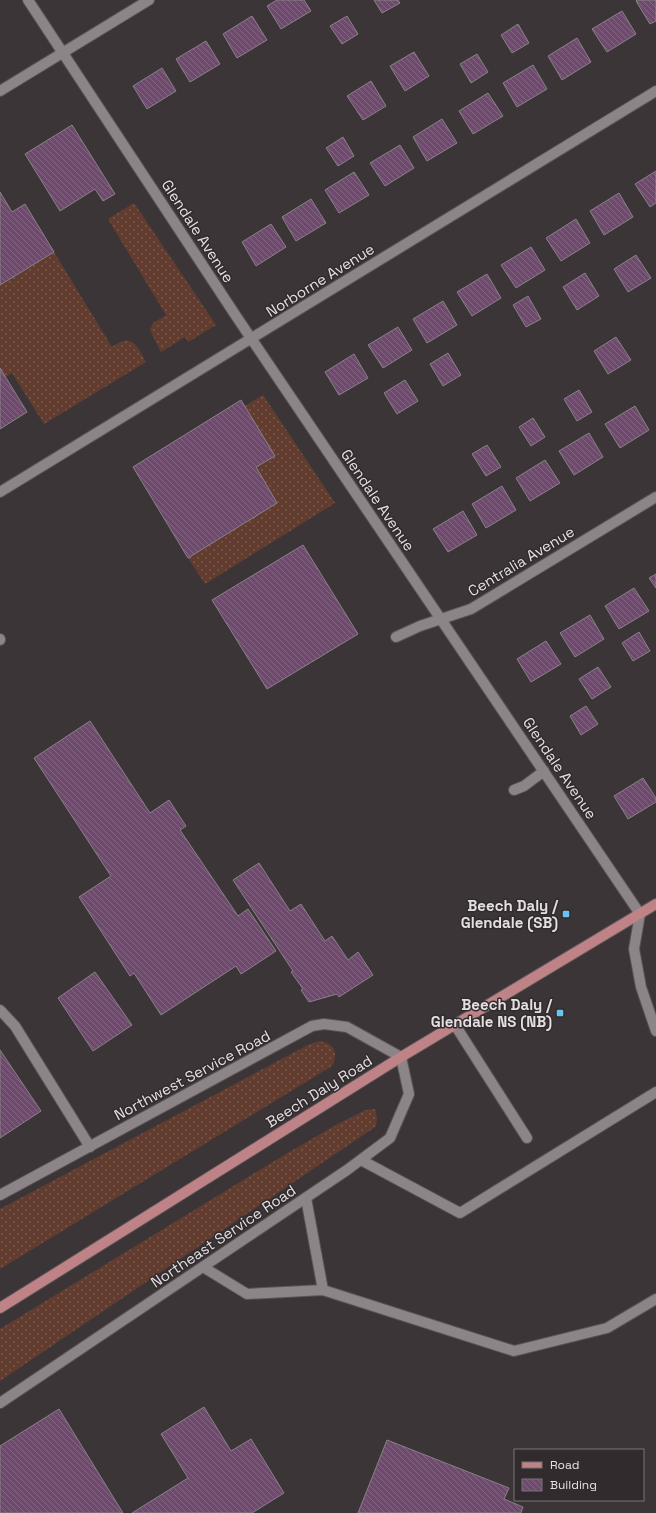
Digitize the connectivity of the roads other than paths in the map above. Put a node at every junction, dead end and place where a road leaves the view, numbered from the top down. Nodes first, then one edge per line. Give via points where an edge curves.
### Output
1 (28, 0) edge
2 (149, 0) edge
3 (63, 52) junction
4 (0, 91) edge
5 (656, 92) edge
6 (252, 339) junction
7 (0, 492) edge
8 (656, 496) edge
9 (442, 620) junction
10 (396, 637) dead end
11 (544, 771) junction
12 (514, 790) dead end
13 (656, 904) edge
14 (640, 914) junction
15 (0, 1010) edge
16 (455, 1025) junction
17 (656, 1031) edge
18 (400, 1057) junction
19 (656, 1092) edge
20 (527, 1138) dead end
21 (90, 1147) junction
22 (360, 1160) junction
23 (0, 1195) edge
24 (306, 1198) junction
25 (203, 1267) junction
26 (323, 1290) junction
27 (656, 1300) edge
28 (0, 1308) edge
29 (0, 1403) edge

1 - 3 street, Glendale Avenue
2 - 3 street
3 - 4 street
3 - 6 street, Glendale Avenue
5 - 6 street, Norborne Avenue
6 - 7 street, Norborne Avenue
6 - 9 street, Glendale Avenue
8 - 9 street, Centralia Avenue via 471,609
9 - 10 street, Centralia Avenue
9 - 11 street, Glendale Avenue
11 - 12 street
11 - 14 street, Glendale Avenue
13 - 14 main road, Beech Daly Road
14 - 16 main road, Beech Daly Road
14 - 17 street via 634,949 641,987
15 - 21 street via 15,1026
16 - 18 main road, Beech Daly Road
16 - 20 street
18 - 21 street, Northwest Service Road via 347,1027 324,1024 312,1026
18 - 22 street, Northeast Service Road via 409,1094 390,1138
18 - 28 main road, Beech Daly Road
19 - 22 street via 460,1213
21 - 23 street, Northwest Service Road
22 - 24 street, Northeast Service Road
24 - 25 street, Northeast Service Road
24 - 26 street
25 - 26 street via 247,1294
25 - 29 street, Northeast Service Road
26 - 27 street via 514,1350 607,1328

